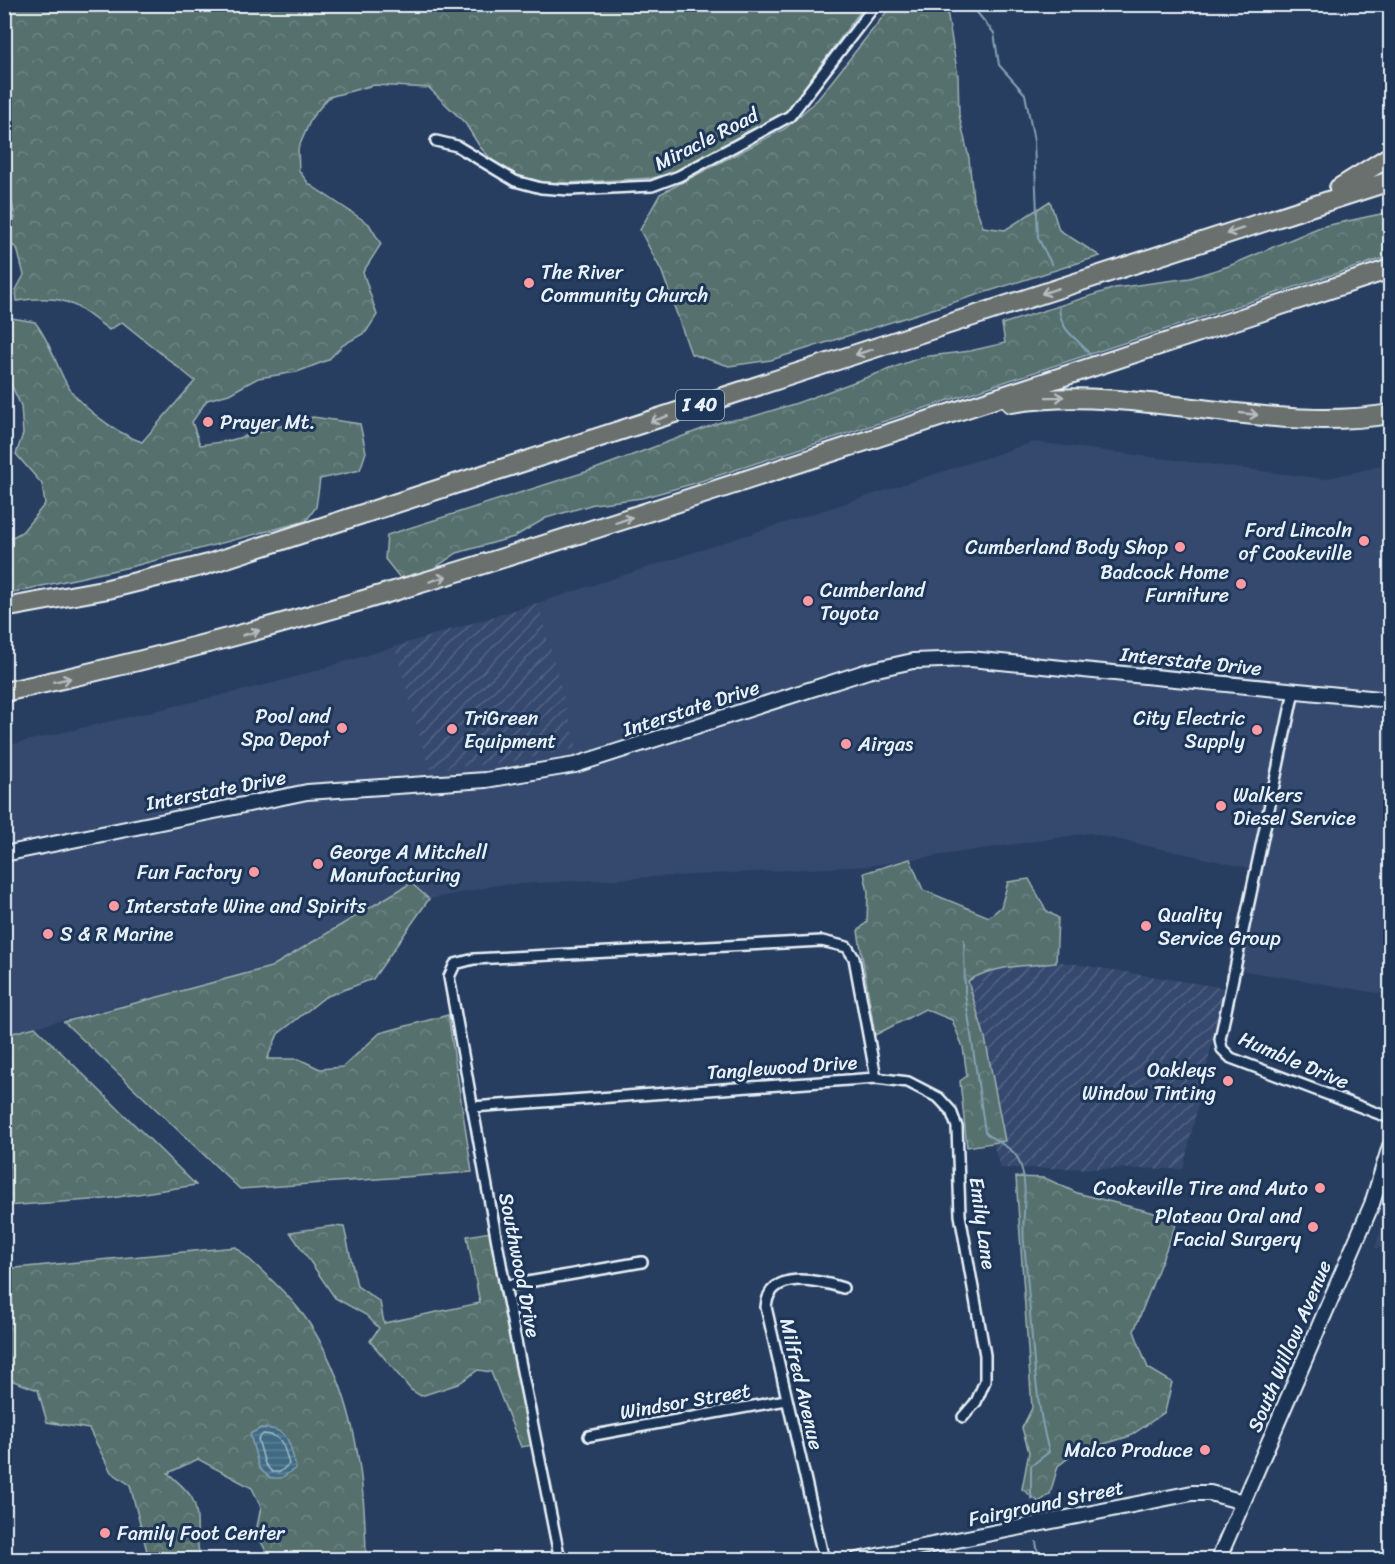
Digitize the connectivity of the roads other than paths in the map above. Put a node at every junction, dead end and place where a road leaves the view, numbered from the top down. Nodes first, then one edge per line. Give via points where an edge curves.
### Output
1 (876, 4) edge
2 (435, 141) dead end
3 (1390, 156) edge
4 (1390, 181) edge
5 (1270, 220) junction
6 (1390, 269) edge
7 (956, 412) junction
8 (1390, 414) edge
9 (4, 608) edge
10 (1294, 691) junction
11 (4, 692) edge
12 (1390, 700) edge
13 (4, 854) edge
14 (449, 976) joint
15 (876, 1078) junction
16 (472, 1107) junction
17 (1390, 1118) edge
18 (1390, 1146) edge
19 (642, 1262) dead end
20 (506, 1286) junction
21 (843, 1288) dead end
22 (786, 1400) junction
23 (963, 1417) dead end
24 (590, 1436) dead end
25 (1242, 1502) junction
26 (560, 1560) edge
27 (825, 1560) edge
28 (857, 1560) edge
29 (1218, 1560) edge

1 - 2 street, Miracle Road via 790,116 679,176 651,186 541,188 514,181 457,146
3 - 5 highway via 1352,182
4 - 5 highway, I 40
5 -> 9 highway, I 40 via 205,565 108,589
6 - 7 highway
7 -> 8 highway via 1050,397 1101,397 1312,421
11 -> 7 highway via 242,636 374,599
10 - 12 main road, Interstate Drive
10 - 13 main road, Interstate Drive via 970,658 913,661 868,671 575,765 486,780 307,792
10 - 17 street, Humble Drive via 1220,1039 1222,1049 1231,1058
14 - 15 street, Tanglewood Drive via 455,964 474,958 834,942 847,947 859,973
14 - 16 street, Southwood Drive
15 - 16 street, Tanglewood Drive
15 - 23 street, Emily Lane via 908,1082 939,1098 951,1111 957,1127 960,1215 985,1354 985,1381 976,1402
16 - 20 street, Southwood Drive
18 - 25 main road, South Willow Avenue via 1372,1204
19 - 20 street
20 - 26 street, Southwood Drive
21 - 22 street, Milfred Avenue via 820,1281 794,1280 774,1287 767,1296
22 - 24 street, Windsor Street
22 - 27 street, Milfred Avenue
25 - 28 main road, Fairground Street via 1210,1493 1192,1493
25 - 29 main road, South Willow Avenue

